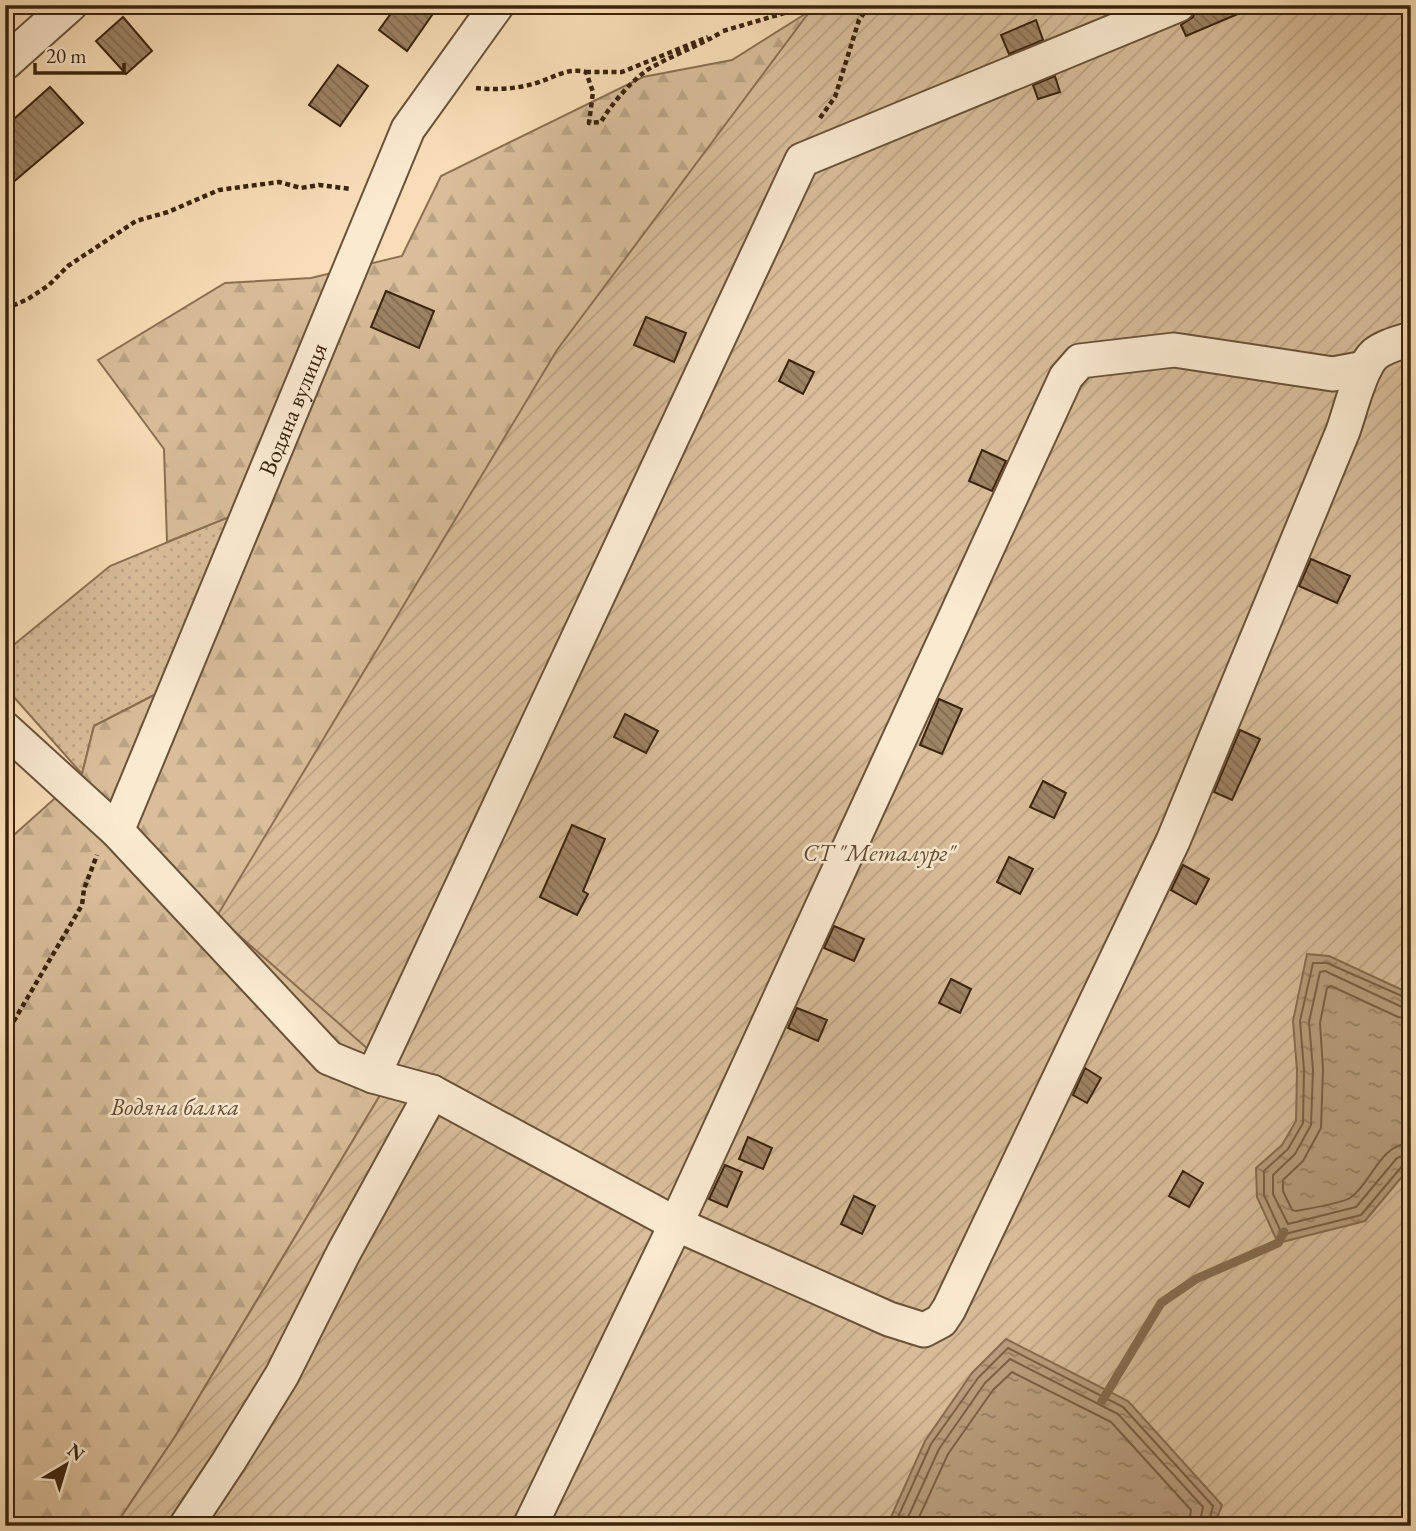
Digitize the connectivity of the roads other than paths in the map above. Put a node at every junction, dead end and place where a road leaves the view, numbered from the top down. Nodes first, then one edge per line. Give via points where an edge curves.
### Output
1 (70, 5) edge
2 (497, 5) edge
3 (1178, 5) edge
4 (5, 63) edge
5 (1411, 339) edge
6 (1365, 368) junction
7 (5, 729) edge
8 (117, 831) junction
9 (373, 1076) junction
10 (432, 1091) junction
11 (676, 1224) junction
12 (186, 1526) edge
13 (530, 1526) edge

1 - 4 street
2 - 8 street, Водяна вулиця via 408,130
3 - 9 street via 802,160
5 - 6 street via 1373,356
6 - 11 street via 1333,374 1174,350 1080,361 1066,377
6 - 11 street via 1343,432 1173,841 942,1321 924,1330 889,1319
7 - 8 street
8 - 9 street via 329,1058
9 - 10 street
10 - 11 street
10 - 12 street via 282,1375
11 - 13 street

